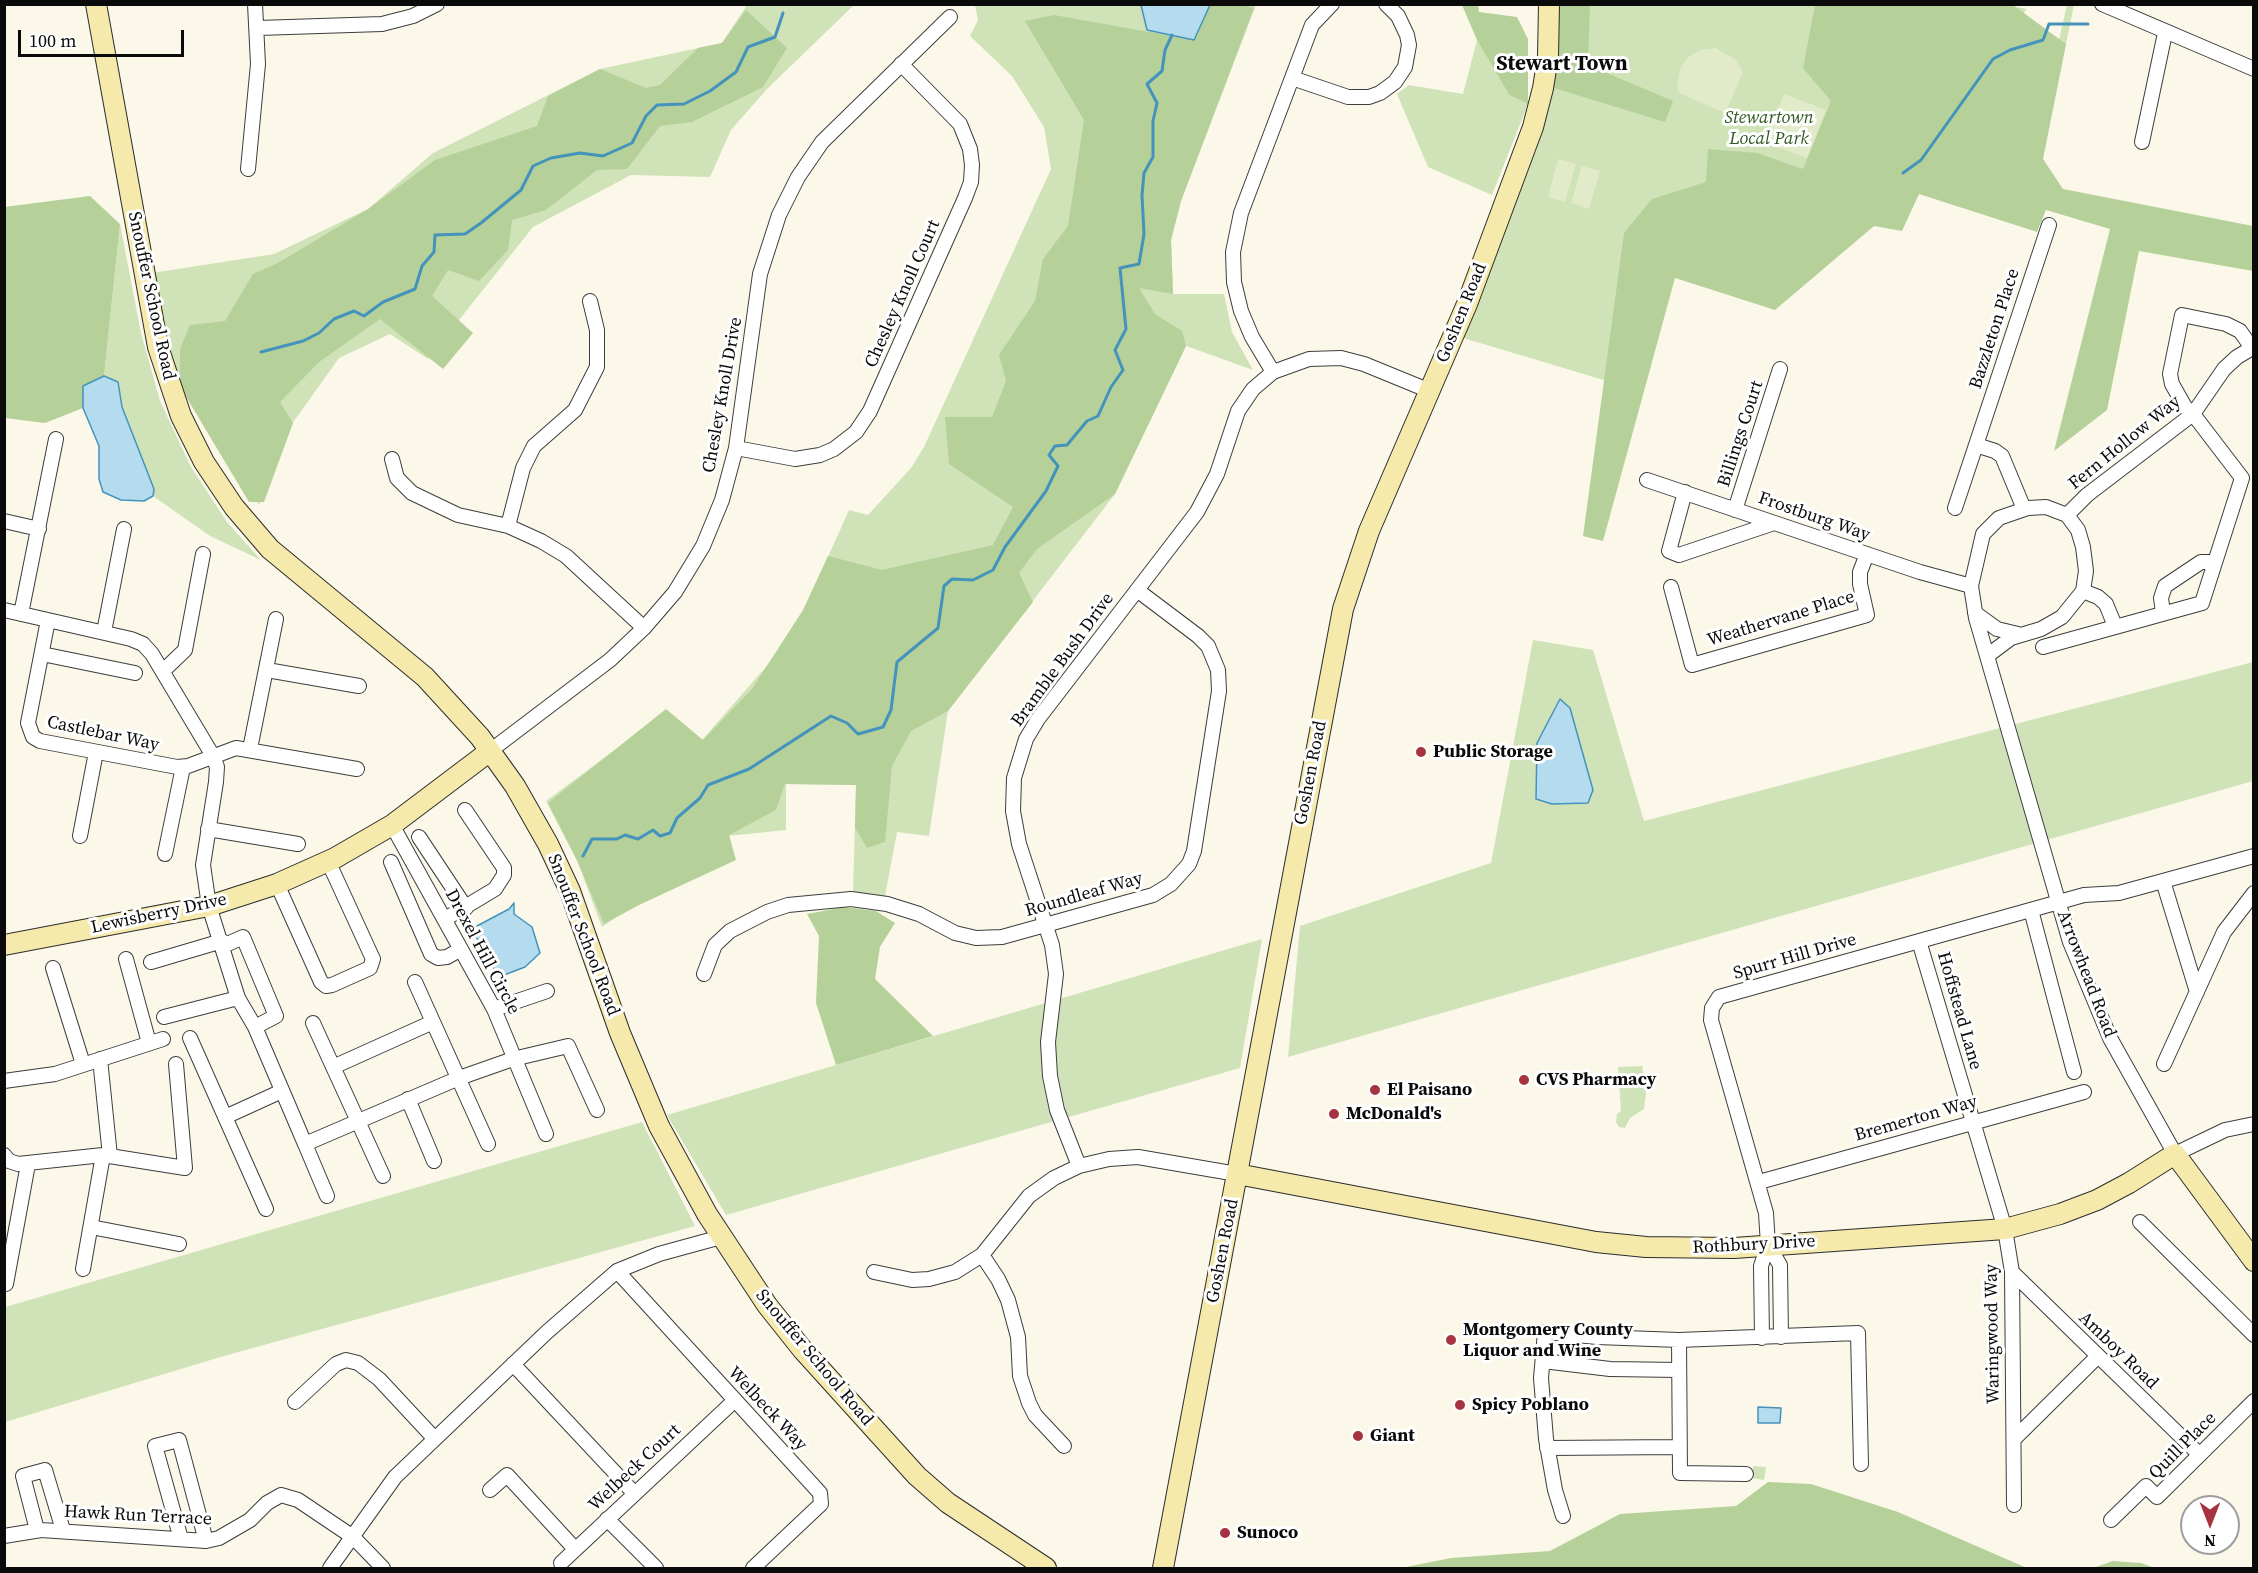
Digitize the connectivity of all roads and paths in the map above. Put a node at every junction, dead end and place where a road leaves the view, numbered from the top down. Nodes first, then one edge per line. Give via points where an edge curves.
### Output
1 (96, 4) edge
2 (255, 4) edge
3 (437, 4) edge
4 (1332, 4) edge
5 (1386, 4) edge
6 (1549, 4) edge
7 (2102, 4) edge
8 (950, 17) dead end
9 (258, 28) junction
10 (2165, 33) junction
11 (902, 64) junction
12 (2253, 69) edge
13 (1292, 78) junction
14 (2142, 142) dead end
15 (248, 169) dead end
16 (2049, 225) dead end
17 (590, 302) dead end
18 (2253, 348) edge
19 (1780, 369) dead end
20 (1273, 372) junction
21 (1430, 391) junction
22 (2193, 414) junction
23 (56, 439) dead end
24 (1976, 445) junction
25 (736, 448) junction
26 (392, 459) dead end
27 (1647, 480) dead end
28 (1685, 492) junction
29 (1955, 508) dead end
30 (2024, 509) junction
31 (1735, 510) junction
32 (2067, 515) junction
33 (4, 521) edge
34 (1774, 523) junction
35 (508, 526) junction
36 (39, 529) junction
37 (124, 529) dead end
38 (203, 554) dead end
39 (1867, 554) junction
40 (2215, 562) junction
41 (1971, 586) junction
42 (1671, 587) dead end
43 (1137, 590) junction
44 (2083, 591) junction
45 (4, 610) edge
46 (1975, 613) junction
47 (21, 614) junction
48 (2163, 614) junction
49 (276, 619) dead end
50 (48, 620) junction
51 (2115, 626) junction
52 (644, 628) junction
53 (104, 632) junction
54 (2018, 634) junction
55 (2043, 647) dead end
56 (42, 654) junction
57 (1987, 656) junction
58 (267, 670) junction
59 (163, 671) junction
60 (135, 673) dead end
61 (359, 686) dead end
62 (250, 749) junction
63 (490, 751) junction
64 (96, 752) junction
65 (213, 756) junction
66 (183, 767) junction
67 (357, 769) dead end
68 (465, 810) dead end
69 (392, 825) junction
70 (208, 829) junction
71 (80, 836) dead end
72 (419, 837) dead end
73 (298, 844) dead end
74 (165, 854) dead end
75 (2253, 856) edge
76 (328, 861) junction
77 (391, 862) dead end
78 (2163, 881) junction
79 (277, 884) junction
80 (2253, 893) edge
81 (2059, 902) junction
82 (209, 906) junction
83 (466, 908) junction
84 (2031, 910) junction
85 (445, 919) junction
86 (1047, 924) junction
87 (1919, 940) junction
88 (222, 943) junction
89 (4, 945) edge
90 (461, 949) junction
91 (126, 959) dead end
92 (151, 962) dead end
93 (53, 968) dead end
94 (704, 974) dead end
95 (415, 982) dead end
96 (547, 991) dead end
97 (2197, 992) junction
98 (238, 998) junction
99 (494, 1009) junction
100 (164, 1017) dead end
101 (433, 1022) junction
102 (313, 1023) dead end
103 (255, 1027) junction
104 (190, 1038) dead end
105 (163, 1039) dead end
106 (149, 1043) junction
107 (100, 1059) junction
108 (513, 1059) junction
109 (83, 1064) junction
110 (176, 1064) dead end
111 (2164, 1064) dead end
112 (333, 1067) junction
113 (2074, 1072) dead end
114 (459, 1078) junction
115 (4, 1081) edge
116 (282, 1091) junction
117 (2084, 1092) dead end
118 (408, 1099) junction
119 (597, 1110) dead end
120 (225, 1117) junction
121 (356, 1122) junction
122 (1972, 1122) junction
123 (2253, 1124) edge
124 (546, 1134) dead end
125 (305, 1144) junction
126 (488, 1144) dead end
127 (2175, 1154) junction
128 (4, 1155) edge
129 (106, 1155) junction
130 (434, 1161) dead end
131 (28, 1164) junction
132 (1079, 1166) junction
133 (1238, 1174) junction
134 (383, 1176) dead end
135 (1759, 1182) junction
136 (327, 1196) dead end
137 (266, 1209) dead end
138 (2140, 1222) dead end
139 (91, 1227) junction
140 (2005, 1229) junction
141 (721, 1237) junction
142 (179, 1244) dead end
143 (1768, 1245) junction
144 (982, 1255) junction
145 (2253, 1261) edge
146 (83, 1269) dead end
147 (617, 1272) junction
148 (874, 1272) dead end
149 (2013, 1272) junction
150 (6, 1284) dead end
151 (2253, 1335) edge
152 (1781, 1337) junction
153 (1762, 1338) junction
154 (1679, 1340) junction
155 (2097, 1357) junction
156 (1543, 1361) junction
157 (513, 1364) junction
158 (1679, 1370) junction
159 (734, 1401) junction
160 (2253, 1401) edge
161 (295, 1402) dead end
162 (434, 1438) junction
163 (2013, 1439) junction
164 (1065, 1446) dead end
165 (1679, 1447) junction
166 (1547, 1448) junction
167 (2199, 1454) junction
168 (1861, 1464) dead end
169 (1746, 1473) dead end
170 (490, 1490) dead end
171 (634, 1493) junction
172 (2014, 1505) dead end
173 (1563, 1516) dead end
174 (607, 1519) junction
175 (2111, 1520) dead end
176 (37, 1530) junction
177 (63, 1530) junction
178 (4, 1536) edge
179 (353, 1537) junction
180 (181, 1539) junction
181 (206, 1541) junction
182 (575, 1549) junction
183 (561, 1563) dead end
184 (330, 1569) edge
185 (383, 1569) edge
186 (656, 1569) edge
187 (753, 1569) edge
188 (1046, 1569) edge
189 (1163, 1569) edge

1 - 63 street, Snouffer School Road via 158,346 181,416 204,462 234,507 270,549 425,677
2 - 9 street
3 - 9 street via 414,16 382,24
4 - 13 street via 1312,25
5 - 13 street via 1398,16 1409,45 1405,67 1395,82 1369,97 1348,97
6 - 21 street, Goshen Road via 1548,57 1533,126
7 - 10 street
8 - 11 street, Chesley Knoll Drive
9 - 15 street
10 - 12 street
10 - 14 street
11 - 25 street, Chesley Knoll Drive via 822,142 779,215 760,274
11 - 25 street, Chesley Knoll Court via 960,124 972,165 965,198 870,411 856,432 834,449 795,459
13 - 20 street via 1241,213 1233,252 1234,282 1241,311
16 - 24 street, Bazzleton Place
17 - 35 street via 597,330 597,367 575,410 534,446 523,468
18 - 22 street, Fern Hollow Way via 2224,369
18 - 22 street via 2240,331 2226,324 2182,315 2170,374 2179,398
19 - 31 street, Billings Court
20 - 21 street, Bramble Bush Drive via 1309,359 1341,358
20 - 43 street, Bramble Bush Drive via 1253,389 1238,411 1216,474 1197,512
21 - 133 street, Goshen Road via 1369,531 1343,609
22 - 32 street, Fern Hollow Way via 2087,495
22 - 40 street via 2242,478
23 - 36 street
24 - 29 street, Bazzleton Place
24 - 30 street via 2001,456
25 - 52 street, Chesley Knoll Drive via 722,500 703,546 675,592
26 - 35 street via 397,478 412,493 458,515
27 - 28 street, Frostburg Way
28 - 31 street, Frostburg Way
28 - 34 street via 1669,551 1678,555
30 - 32 street, Arrowhead Road via 2046,507
30 - 41 street, Arrowhead Road via 1999,518 1983,534
31 - 34 street, Frostburg Way
32 - 44 street via 2078,530 2083,547
33 - 36 street
34 - 39 street, Frostburg Way
35 - 52 street via 566,556
36 - 47 street
37 - 53 street
38 - 59 street via 185,650
39 - 41 street, Frostburg Way
39 - 42 street, Weathervane Place via 1860,572 1867,615 1692,665
40 - 48 street via 2202,603
40 - 48 street via 2201,562 2165,586 2161,597
41 - 46 street, Arrowhead Road
43 - 86 street, Bramble Bush Drive via 1038,719 1026,740 1014,778 1013,811 1019,844
43 - 86 street, Roundleaf Way via 1198,636 1208,646 1218,669 1219,691 1194,851 1189,864 1171,884 1153,895
44 - 51 street via 2106,604
44 - 54 street via 2062,617
45 - 47 street
46 - 54 street via 1997,629
46 - 57 street, Arrowhead Road
47 - 50 street
48 - 51 street
49 - 58 street
50 - 53 street
50 - 56 street, Castlebar Way
51 - 55 street
52 - 63 street, Chesley Knoll Drive via 610,660
53 - 59 street via 143,644
54 - 57 street
56 - 60 street
56 - 64 street, Castlebar Way via 29,731 40,741
57 - 81 street, Arrowhead Road
58 - 61 street
58 - 62 street
59 - 65 street
62 - 65 street, Castlebar Way via 237,748
62 - 67 street, Castlebar Way
63 - 69 street, Lewisberry Drive
63 - 141 street, Snouffer School Road via 536,820 561,871 640,1085
64 - 66 street, Castlebar Way
64 - 71 street
65 - 66 street, Castlebar Way
65 - 70 street via 217,767
66 - 74 street
68 - 83 street via 504,868 495,889
69 - 76 street, Lewisberry Drive
69 - 85 street, Drexel Hill Circle
70 - 73 street
70 - 82 street via 203,865
72 - 83 street
75 - 78 street, Spurr Hill Drive
76 - 79 street, Lewisberry Drive
76 - 79 street via 373,959 370,968 332,985 321,982
77 - 90 street via 431,954 447,957
78 - 81 street, Spurr Hill Drive via 2119,893 2084,895
78 - 97 street
79 - 82 street, Lewisberry Drive
80 - 97 street via 2224,932
81 - 84 street, Spurr Hill Drive
81 - 127 street, Arrowhead Road via 2070,942 2109,1038
82 - 88 street
82 - 89 street, Lewisberry Drive
83 - 85 street
84 - 87 street, Spurr Hill Drive
84 - 113 street
85 - 90 street, Drexel Hill Circle
86 - 94 street, Roundleaf Way via 1002,937 976,938 887,904 851,899 788,905 730,931 715,945
86 - 132 street, Bramble Bush Drive via 1056,974 1048,1042 1050,1076 1057,1110
87 - 122 street, Hoffstead Lane
87 - 135 street, Spurr Hill Drive via 1732,993 1719,998 1712,1008 1711,1020
88 - 92 street
88 - 98 street
88 - 103 street via 243,937 276,1016
90 - 99 street, Drexel Hill Circle
91 - 106 street
93 - 109 street
95 - 101 street
96 - 99 street
97 - 111 street
98 - 100 street
98 - 103 street
99 - 108 street, Drexel Hill Circle
101 - 112 street
101 - 114 street
102 - 112 street
103 - 116 street
104 - 120 street
105 - 106 street
106 - 107 street
107 - 109 street
107 - 129 street
108 - 114 street
108 - 119 street via 568,1046
108 - 124 street, Drexel Hill Circle
109 - 115 street via 55,1074
110 - 129 street via 185,1168
112 - 121 street
114 - 118 street
114 - 126 street
116 - 120 street
116 - 125 street
117 - 122 street, Bremerton Way
118 - 121 street
118 - 130 street
120 - 137 street
121 - 125 street
121 - 134 street
122 - 135 street, Bremerton Way
122 - 140 street, Hoffstead Lane
123 - 127 street, Rothbury Drive via 2225,1130
125 - 136 street
127 - 140 street, Rothbury Drive via 2097,1200
127 - 145 street, Arrowhead Road
128 - 131 street via 9,1161
129 - 131 street
129 - 139 street
131 - 150 street
132 - 133 street via 1108,1158 1138,1157
132 - 144 street via 1053,1178 1029,1196
133 - 143 street, Rothbury Drive via 1596,1242 1703,1248
133 - 189 street, Goshen Road
135 - 143 street, Spurr Hill Drive
138 - 151 street
139 - 142 street
139 - 146 street
140 - 143 street, Rothbury Drive
140 - 149 street, Waringwood Way
141 - 147 street via 648,1258
141 - 188 street, Snouffer School Road via 795,1340 896,1455 948,1503
143 - 152 street via 1780,1265
143 - 153 street via 1761,1266
144 - 148 street via 956,1272 929,1280
144 - 164 street via 1008,1300 1018,1337 1020,1377 1029,1403 1035,1415
147 - 157 street
147 - 159 street, Welbeck Way
149 - 155 street, Amboy Road
149 - 163 street, Waringwood Way
152 - 153 street
152 - 168 street via 1858,1333
153 - 154 street
154 - 156 street via 1545,1332
154 - 158 street
155 - 163 street
155 - 167 street, Amboy Road
156 - 158 street via 1610,1369
156 - 166 street
157 - 162 street
157 - 171 street
158 - 165 street
159 - 171 street, Welbeck Court
159 - 187 street, Welbeck Way via 820,1493 821,1504
160 - 167 street, Quill Place
161 - 162 street via 336,1364 346,1360 358,1363 379,1379
162 - 179 street via 395,1477
163 - 172 street, Waringwood Way
165 - 166 street
165 - 169 street via 1680,1473
166 - 173 street
167 - 175 street, Quill Place via 2157,1497 2146,1486
170 - 182 street via 507,1475
171 - 174 street, Welbeck Court
174 - 182 street, Welbeck Court
174 - 186 street
176 - 177 street, Hawk Run Terrace
176 - 177 street via 23,1476 45,1470
176 - 178 street, Hawk Run Terrace
177 - 180 street, Hawk Run Terrace
179 - 181 street, Hawk Run Terrace via 298,1500 281,1495 250,1520
179 - 184 street
179 - 185 street
180 - 181 street, Hawk Run Terrace
180 - 181 street via 156,1446 179,1440
182 - 183 street, Welbeck Court

